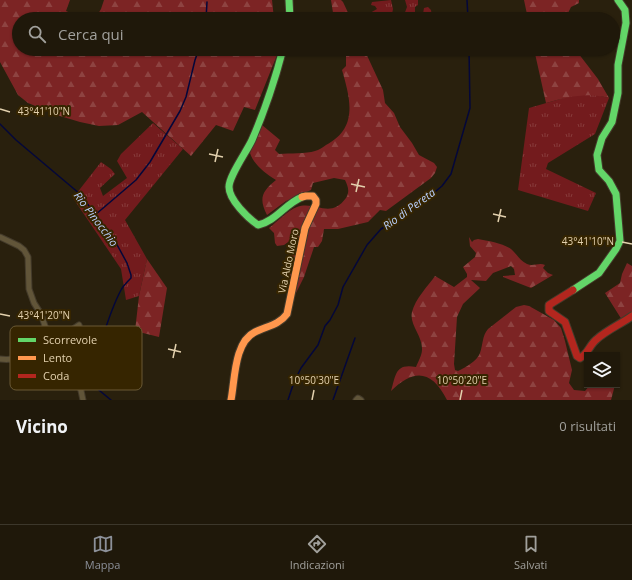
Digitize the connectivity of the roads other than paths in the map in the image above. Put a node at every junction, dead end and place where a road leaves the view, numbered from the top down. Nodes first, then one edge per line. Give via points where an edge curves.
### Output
1 (289, 0) edge
2 (618, 0) edge
3 (290, 12) edge
4 (620, 54) edge
5 (280, 56) edge
6 (620, 56) edge
7 (0, 237) edge
8 (632, 316) edge
9 (45, 326) edge
10 (81, 390) edge
11 (83, 400) edge
12 (232, 400) edge
13 (356, 400) edge
14 (361, 400) edge

1 - 3 main road
2 - 4 main road via 624,10 626,23
5 - 12 main road, Via Aldo Moro via 264,110 247,151 229,184 230,193 258,225 305,196 313,196 316,204 303,235 287,314 282,321 251,334 244,340 240,348
6 - 8 main road via 618,93 612,122 602,138 597,155 599,170 616,194 620,241 599,273 548,308 565,322 580,358 595,340
7 - 9 street via 19,246 28,257 29,289
10 - 11 street
13 - 14 street

